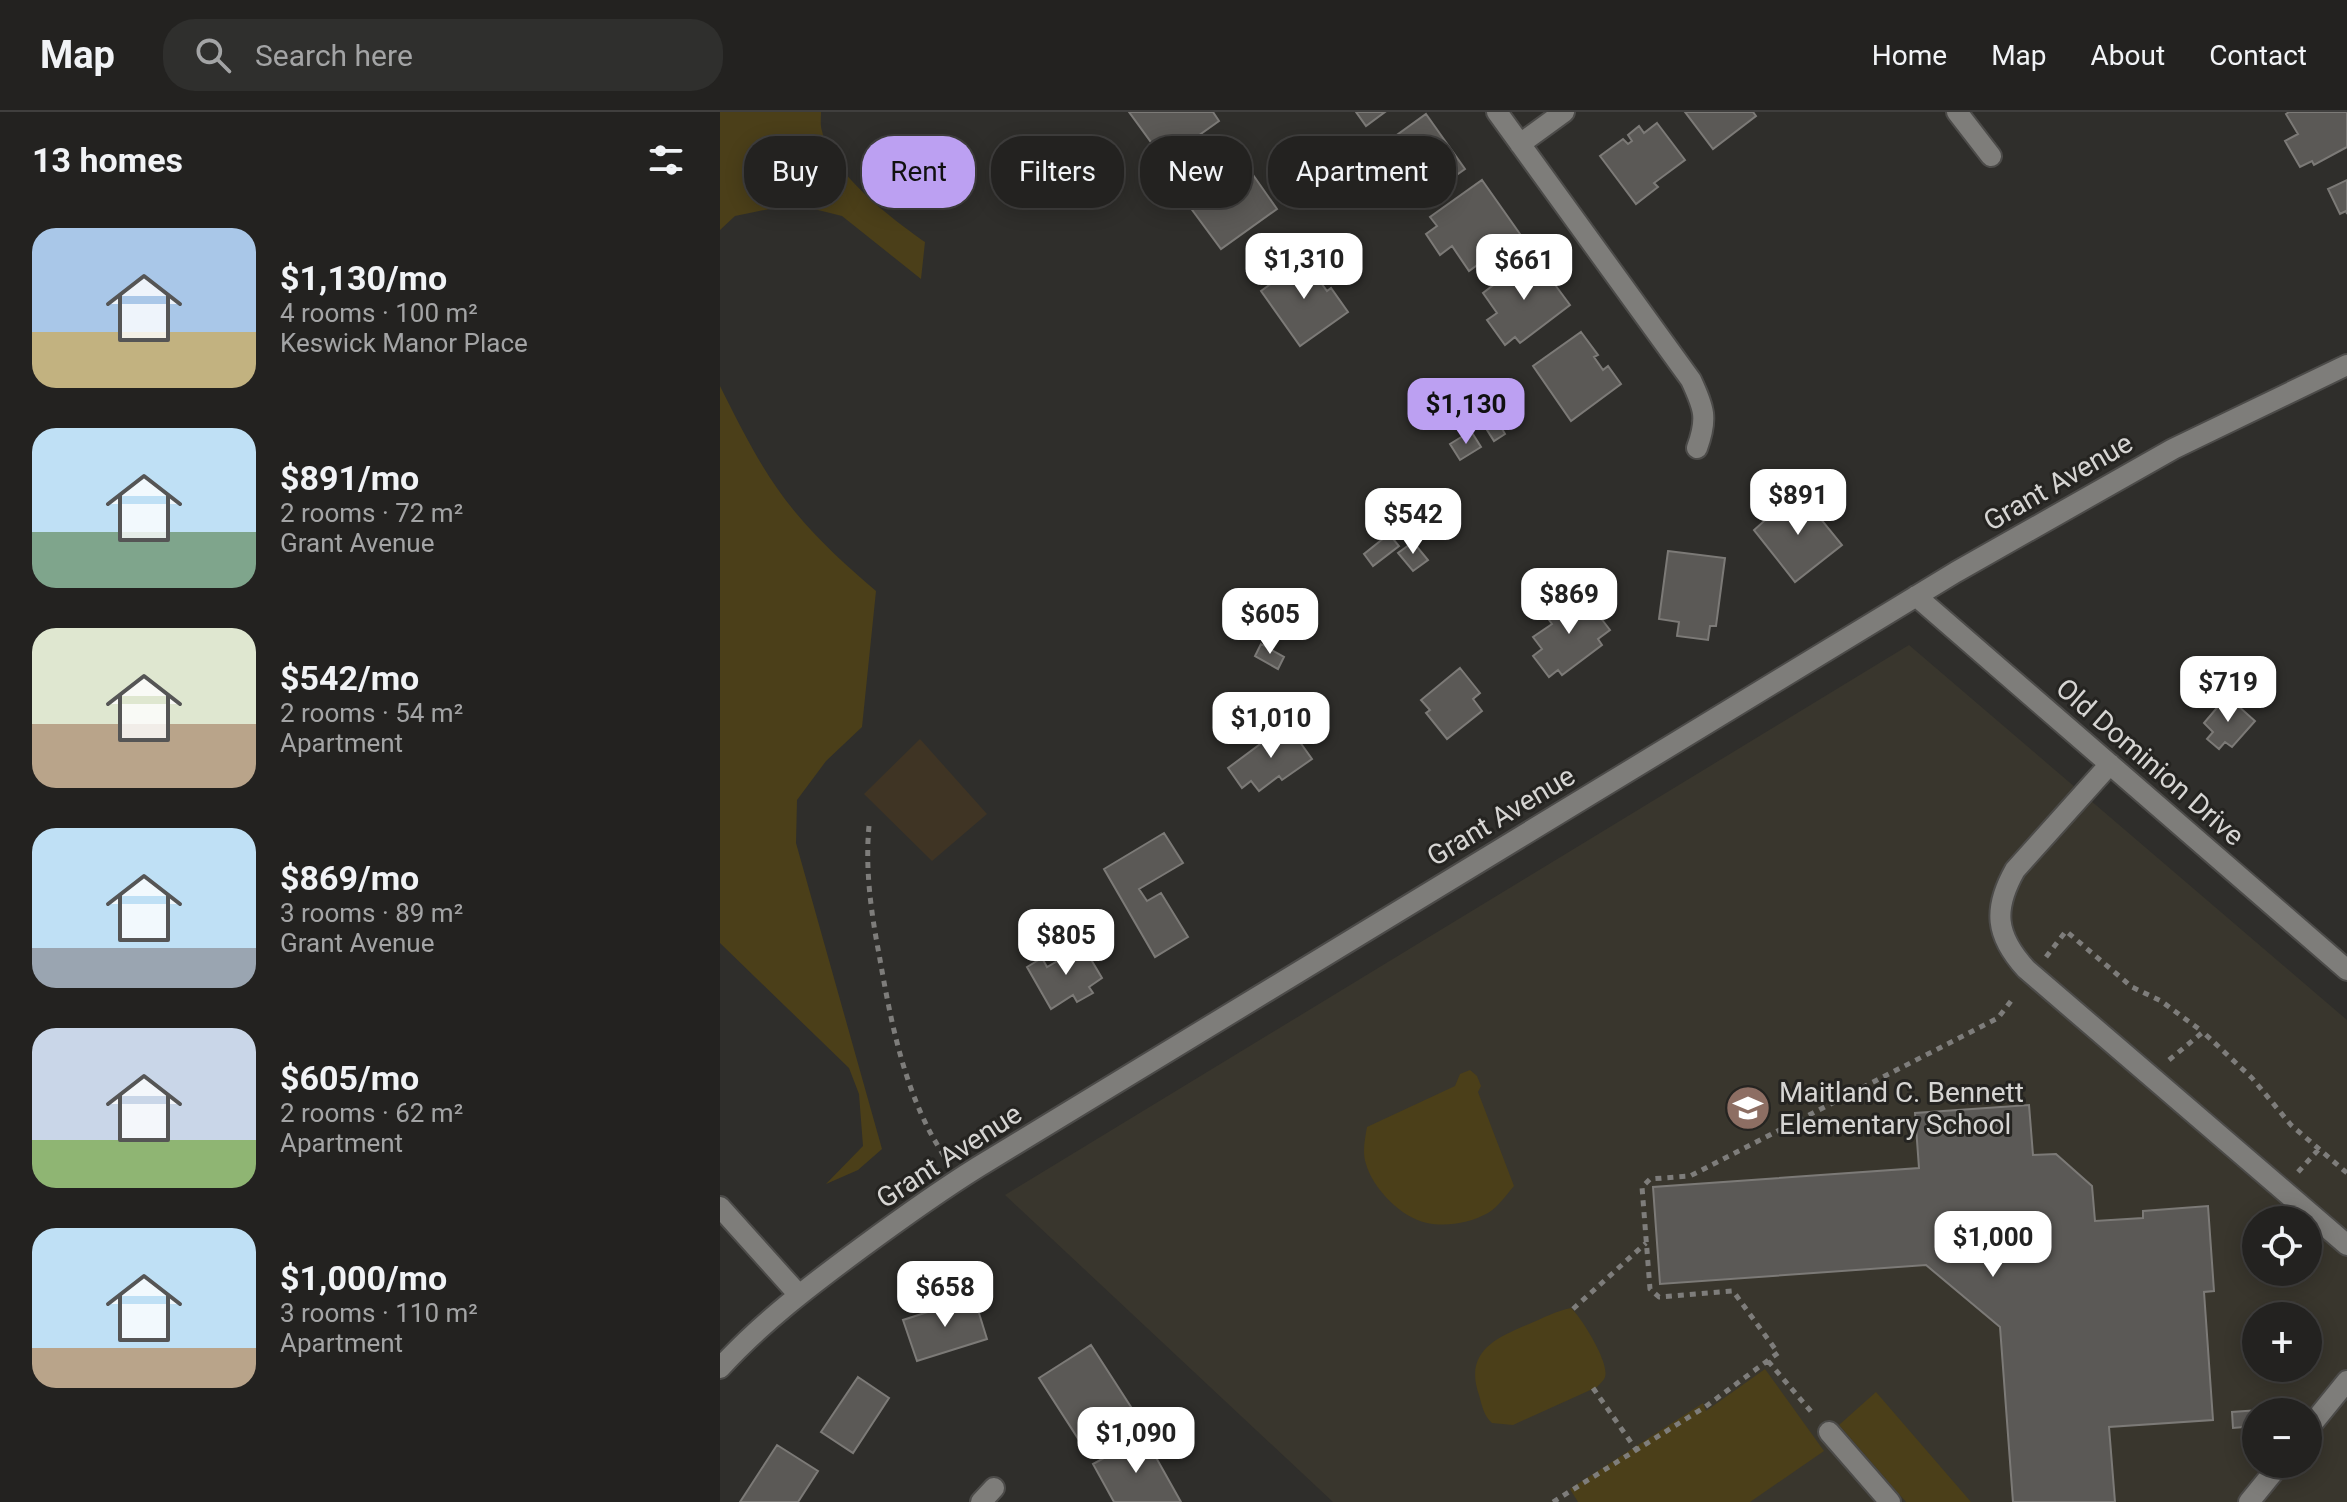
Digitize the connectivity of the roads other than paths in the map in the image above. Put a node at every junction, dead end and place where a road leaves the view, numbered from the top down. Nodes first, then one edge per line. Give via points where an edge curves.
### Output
1 (1497, 112) edge
2 (1564, 112) edge
3 (1957, 112) edge
4 (1520, 144) junction
5 (1991, 156) dead end
6 (2347, 365) edge
7 (1697, 448) dead end
8 (1916, 596) junction
9 (2110, 764) junction
10 (2347, 970) edge
11 (720, 1207) edge
12 (2347, 1245) edge
13 (799, 1295) junction
14 (720, 1368) edge
15 (2347, 1381) edge
16 (2322, 1412) edge
17 (1829, 1432) road end
18 (2269, 1478) edge
19 (1890, 1502) edge
20 (2249, 1502) edge

1 - 4 street
2 - 4 street
3 - 5 street
4 - 7 street via 1691,380 1702,404 1704,428
6 - 8 street, Grant Avenue via 2173,449
8 - 9 street, Old Dominion Drive
8 - 13 street, Grant Avenue via 958,1179
9 - 10 street, Old Dominion Drive
9 - 12 street via 2015,870 1999,911 2004,938 2032,975
11 - 13 street
13 - 14 street, Grant Avenue
15 - 16 street
17 - 19 street
18 - 20 street

